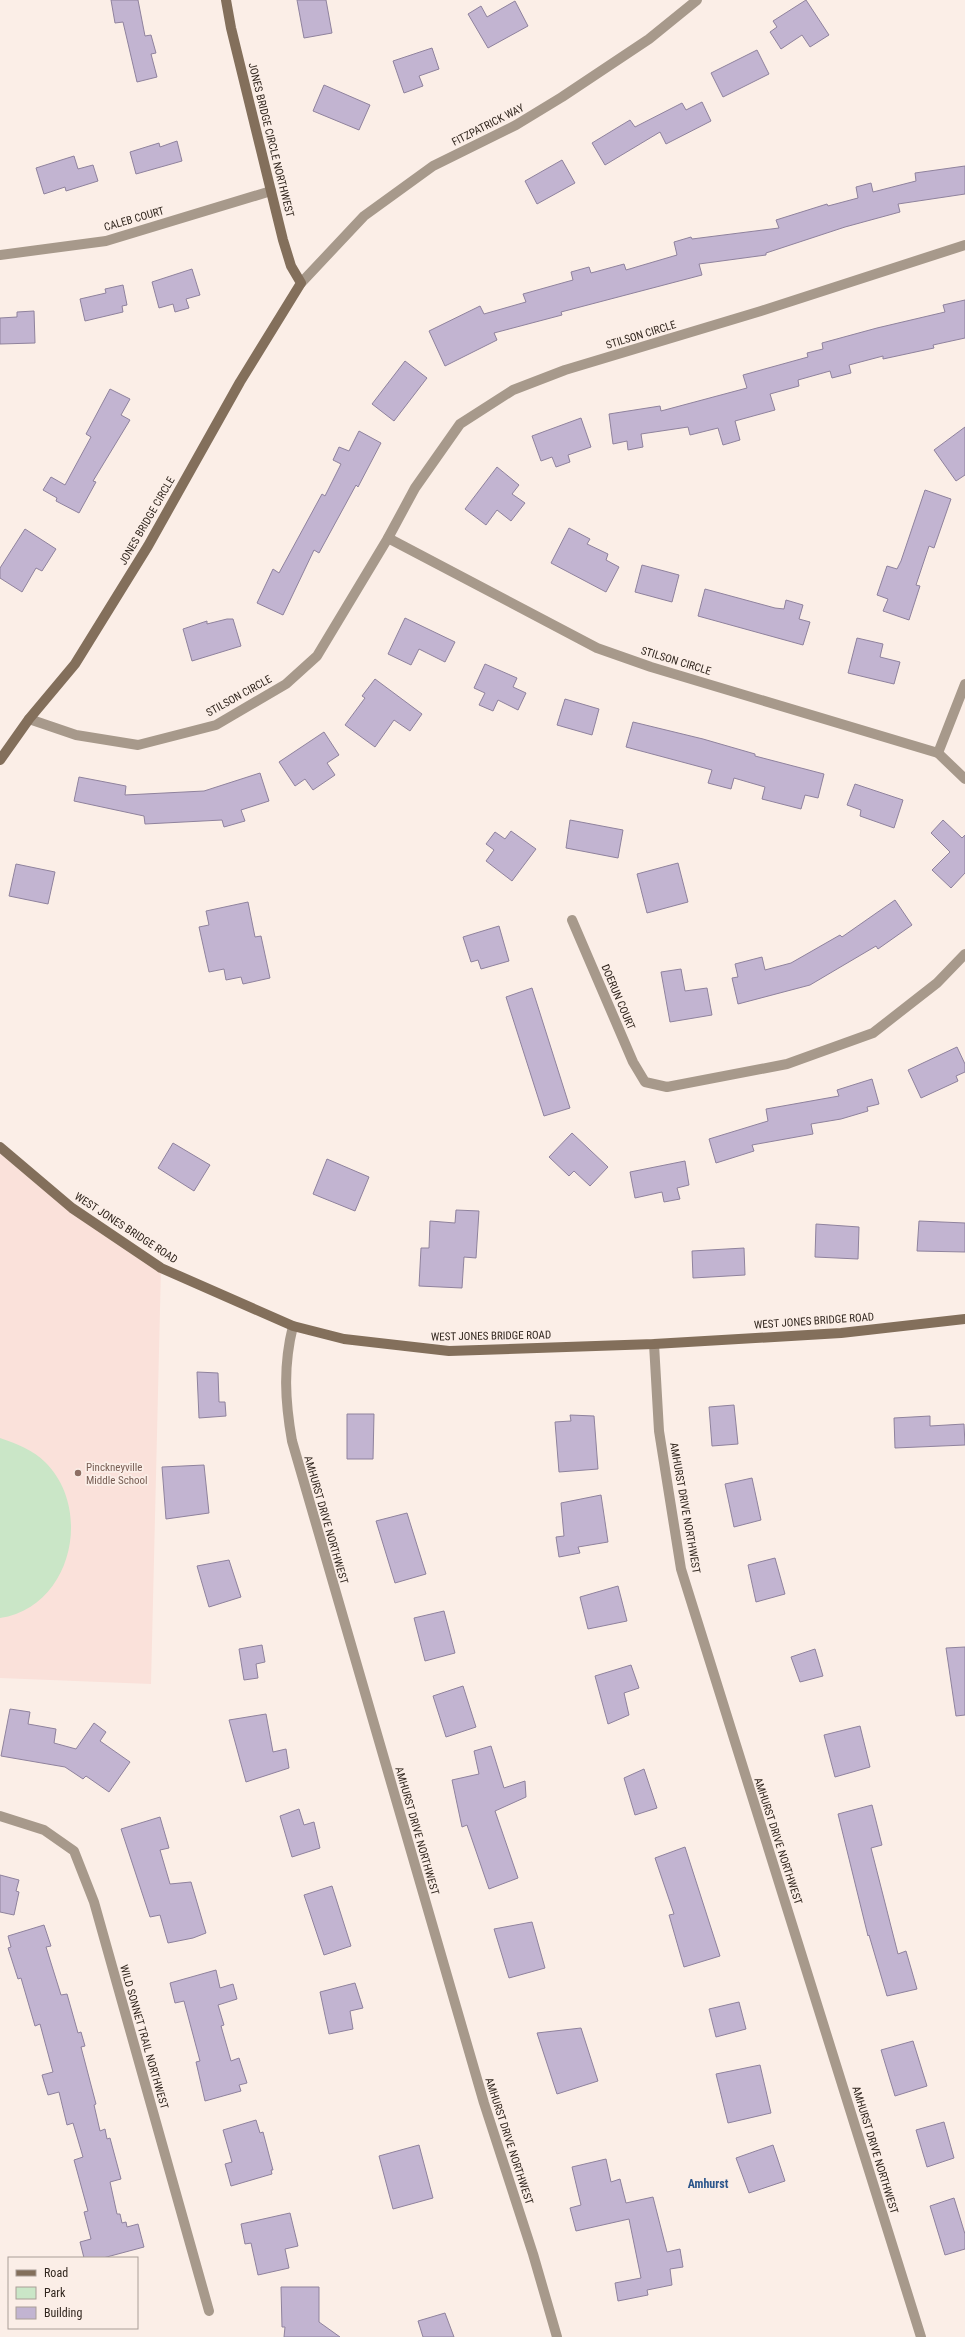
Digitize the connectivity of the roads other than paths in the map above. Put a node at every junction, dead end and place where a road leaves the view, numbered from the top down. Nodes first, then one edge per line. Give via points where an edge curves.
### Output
1 (226, 0) edge
2 (697, 0) edge
3 (271, 190) junction
4 (965, 245) edge
5 (0, 255) edge
6 (301, 283) junction
7 (388, 538) junction
8 (965, 684) edge
9 (29, 719) junction
10 (938, 753) junction
11 (0, 760) edge
12 (965, 779) edge
13 (572, 920) dead end
14 (965, 954) edge
15 (0, 1146) edge
16 (965, 1319) edge
17 (293, 1326) junction
18 (654, 1344) junction
19 (0, 1816) edge
20 (209, 2311) dead end
21 (557, 2337) edge
22 (921, 2337) edge

1 - 3 street, JONES BRIDGE CIRCLE NORTHWEST
2 - 6 street, FITZPATRICK WAY via 649,38 516,126 433,166 364,216
3 - 5 street, CALEB COURT via 106,240
3 - 6 street, JONES BRIDGE CIRCLE NORTHWEST via 291,266
4 - 7 street, STILSON CIRCLE via 761,311 565,370 512,390 460,424 415,488
6 - 9 street, JONES BRIDGE CIRCLE via 240,382 140,559 75,664
7 - 9 street, STILSON CIRCLE via 317,656 286,684 216,725 138,745 76,735
7 - 10 street, STILSON CIRCLE via 598,648 651,667
8 - 10 street
9 - 11 street, JONES BRIDGE CIRCLE
10 - 12 street, STILSON CIRCLE
13 - 14 street, DOERUN COURT via 625,1044 645,1082 667,1087 787,1064 873,1033 937,983
15 - 17 street, WEST JONES BRIDGE ROAD via 72,1208 161,1268
16 - 18 street, WEST JONES BRIDGE ROAD via 841,1333
17 - 18 street, WEST JONES BRIDGE ROAD via 344,1339 449,1351
17 - 21 street, AMHURST DRIVE NORTHWEST via 288,1349 285,1400 292,1441 482,2096
18 - 22 street, AMHURST DRIVE NORTHWEST via 659,1431 681,1569
19 - 20 street, WILD SONNET TRAIL NORTHWEST via 44,1830 74,1851 94,1902

